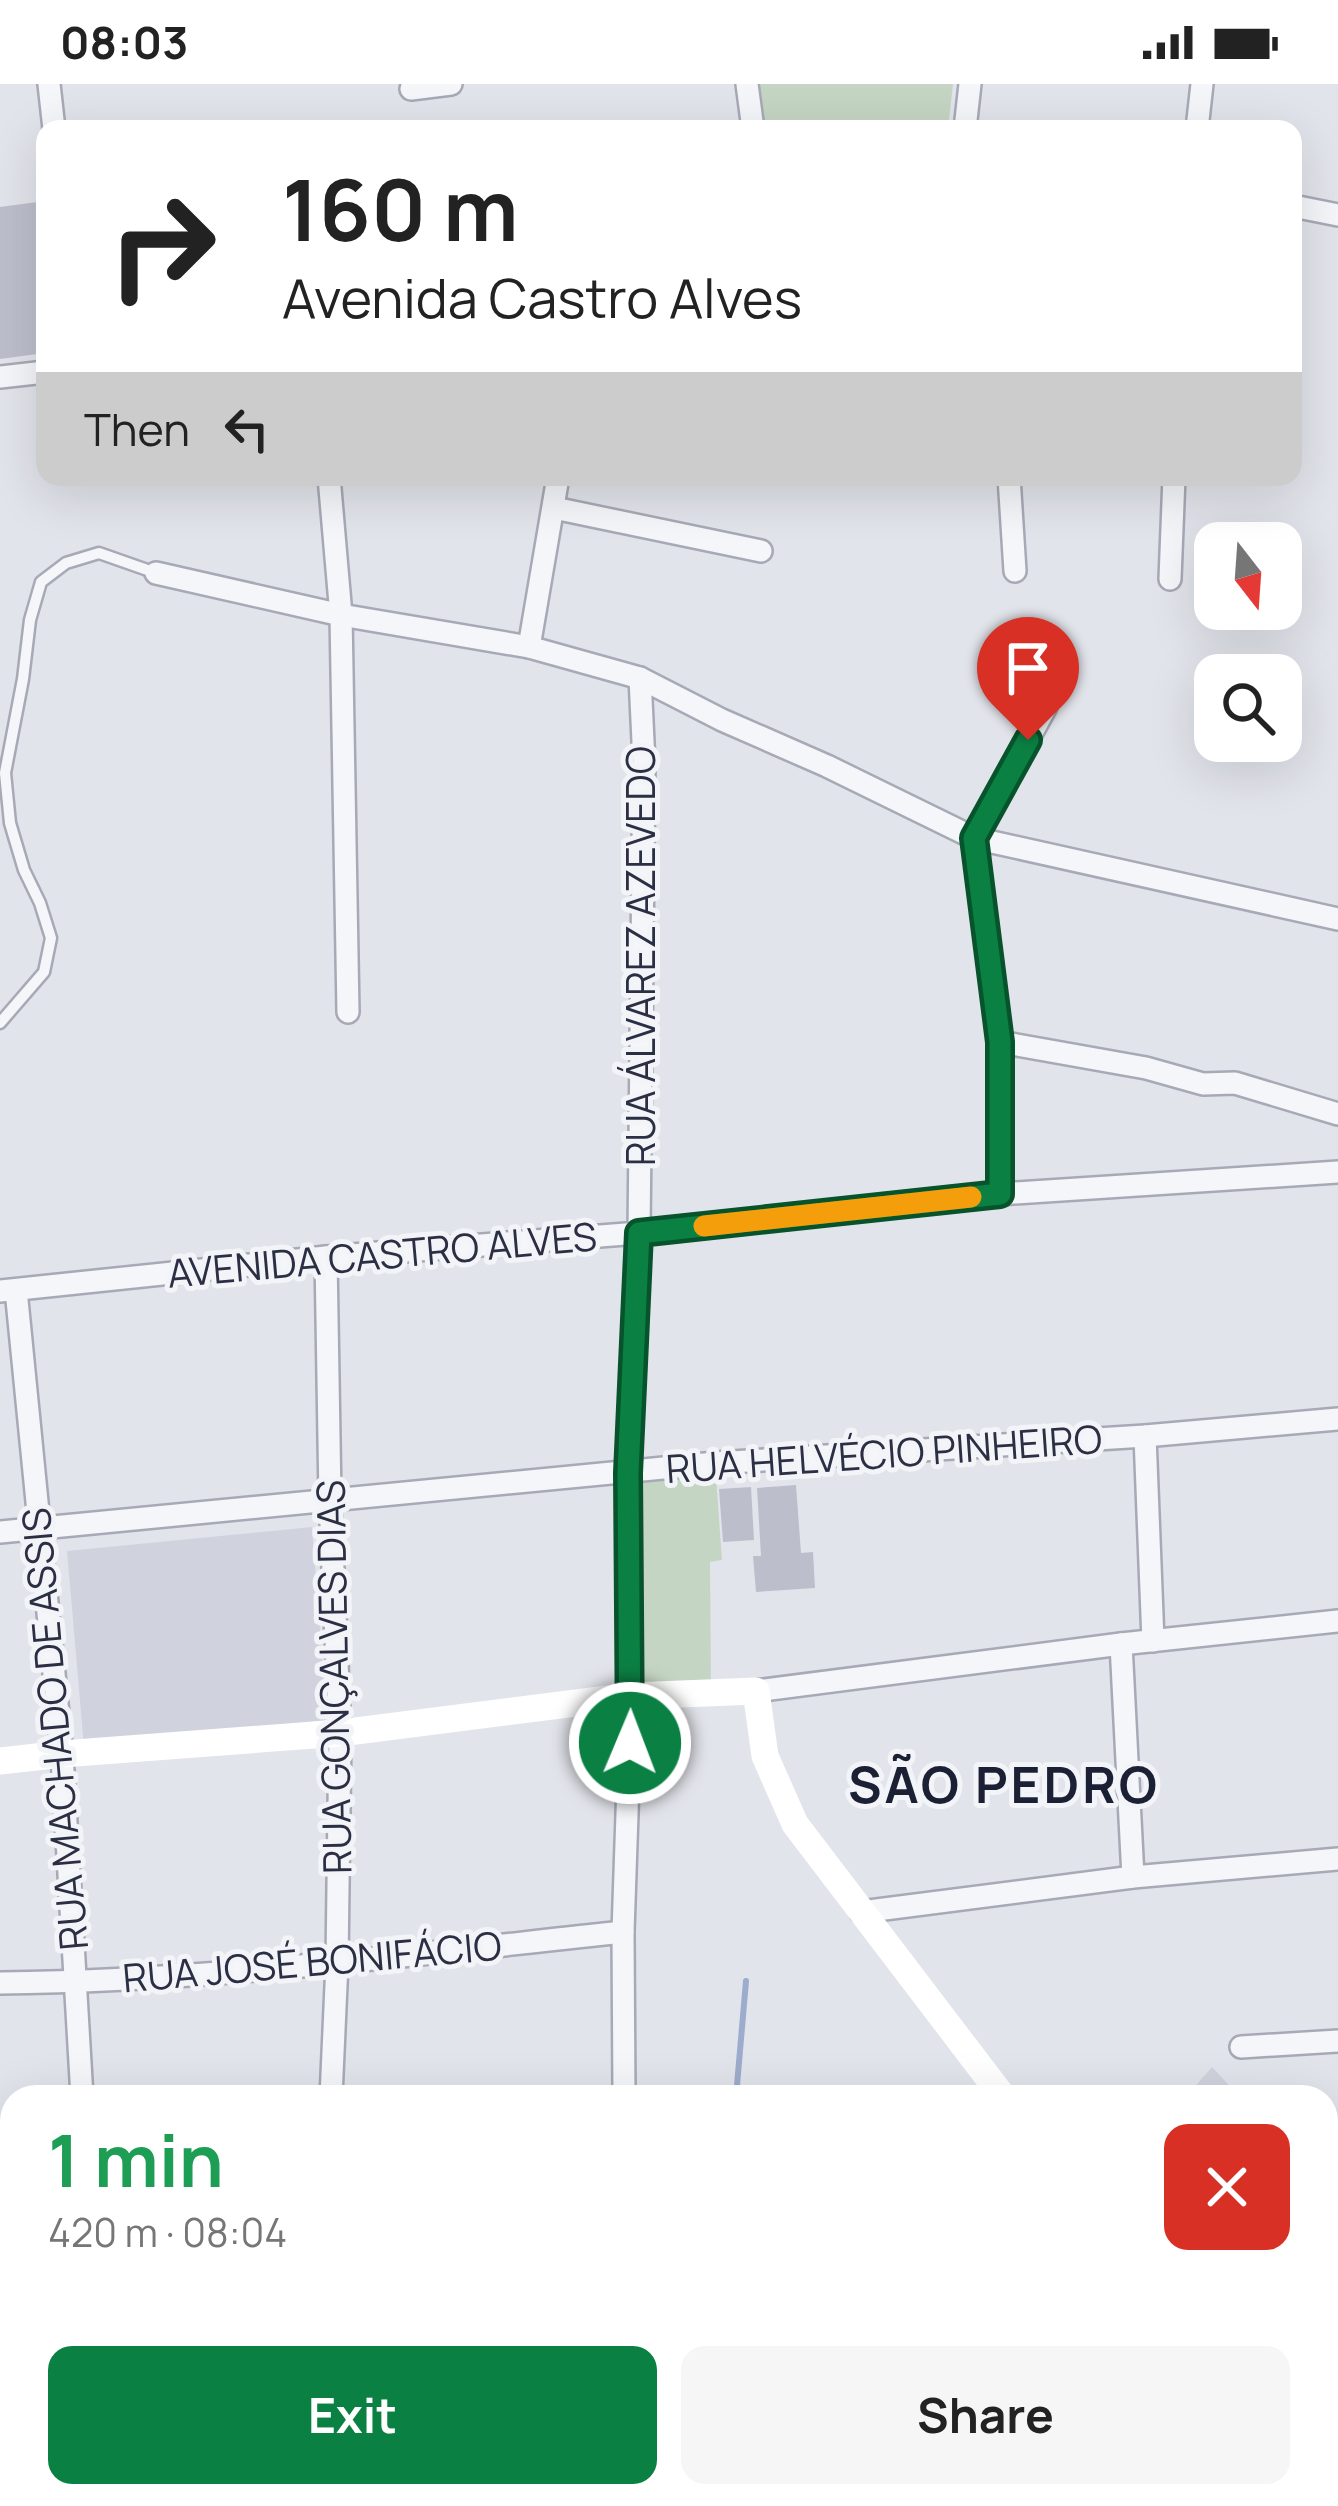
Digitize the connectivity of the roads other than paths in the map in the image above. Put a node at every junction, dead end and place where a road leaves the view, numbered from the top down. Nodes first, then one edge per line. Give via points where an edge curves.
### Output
1 (49, 84) edge
2 (451, 84) edge
3 (747, 84) edge
4 (970, 84) edge
5 (1202, 84) edge
6 (411, 89) dead end
7 (53, 120) edge
8 (752, 120) edge
9 (965, 120) edge
10 (1198, 120) edge
11 (1302, 208) edge
12 (1338, 215) edge
13 (36, 374) edge
14 (0, 377) edge
15 (330, 486) edge
16 (557, 486) edge
17 (1010, 486) edge
18 (1174, 486) edge
19 (554, 508) junction
20 (761, 551) dead end
21 (1015, 572) dead end
22 (156, 573) joint
23 (1169, 579) dead end
24 (341, 614) junction
25 (529, 647) junction
26 (640, 678) junction
27 (1046, 707) dead end
28 (974, 838) junction
29 (1338, 919) edge
30 (348, 1012) dead end
31 (0, 1023) edge
32 (1000, 1042) junction
33 (1338, 1114) edge
34 (1338, 1172) edge
35 (1000, 1194) junction
36 (639, 1233) junction
37 (326, 1257) junction
38 (8, 1290) edge
39 (1338, 1419) edge
40 (1145, 1436) junction
41 (628, 1473) junction
42 (330, 1499) junction
43 (40, 1529) junction
44 (0, 1532) edge
45 (1338, 1621) edge
46 (1153, 1640) junction
47 (1121, 1644) junction
48 (756, 1691) junction
49 (631, 1696) junction
50 (340, 1733) junction
51 (62, 1754) junction
52 (0, 1762) edge
53 (1338, 1859) edge
54 (1133, 1876) junction
55 (861, 1912) junction
56 (623, 1932) junction
57 (337, 1963) junction
58 (74, 1982) junction
59 (0, 1983) edge
60 (1338, 2041) edge
61 (1241, 2047) dead end
62 (81, 2085) edge
63 (332, 2085) edge
64 (624, 2085) edge
65 (994, 2085) edge

1 - 7 street
2 - 6 street
3 - 8 street
4 - 9 street
5 - 10 street
11 - 12 street
13 - 14 street
15 - 24 street
16 - 19 street
17 - 21 street
18 - 23 street
19 - 20 street
19 - 25 street
22 - 24 street
22 - 31 lane via 99,553 66,562 41,582 5,773 10,823 51,938 44,972
24 - 25 street
24 - 30 street
25 - 26 street
26 - 28 street
26 - 36 street, RUA ÁLVAREZ AZEVEDO
27 - 28 street
28 - 29 street
28 - 32 street
32 - 33 street via 1203,1084 1234,1083
32 - 35 street
34 - 35 street, AVENIDA CASTRO ALVES
35 - 36 street, AVENIDA CASTRO ALVES
36 - 37 street, AVENIDA CASTRO ALVES
36 - 41 street, RUA ÁLVAREZ AZEVEDO
37 - 38 street, AVENIDA CASTRO ALVES
37 - 42 street, RUA GONÇALVES DIAS
38 - 43 street, RUA MACHADO DE ASSIS
39 - 40 street, RUA HELVÉCIO PINHEIRO
40 - 41 street, RUA HELVÉCIO PINHEIRO
40 - 46 street
41 - 42 street, RUA HELVÉCIO PINHEIRO
41 - 49 street, RUA ÁLVAREZ AZEVEDO
42 - 43 street, RUA HELVÉCIO PINHEIRO
42 - 50 street, RUA GONÇALVES DIAS
43 - 44 street, RUA HELVÉCIO PINHEIRO
43 - 51 street, RUA MACHADO DE ASSIS
45 - 46 street
46 - 47 street
47 - 48 street
47 - 54 street
48 - 49 street
48 - 55 street via 778,1790
49 - 50 street
49 - 56 street, RUA ÁLVAREZ AZEVEDO
50 - 51 street
50 - 57 street, RUA GONÇALVES DIAS
51 - 52 street
51 - 58 street, RUA MACHADO DE ASSIS
53 - 54 street
54 - 55 street
55 - 65 street
56 - 57 street, RUA JOSÉ BONIFÁCIO
56 - 64 street, RUA ÁLVAREZ AZEVEDO
57 - 58 street, RUA JOSÉ BONIFÁCIO
57 - 63 street, RUA GONÇALVES DIAS
58 - 59 street, RUA JOSÉ BONIFÁCIO
58 - 62 street, RUA MACHADO DE ASSIS
60 - 61 street

